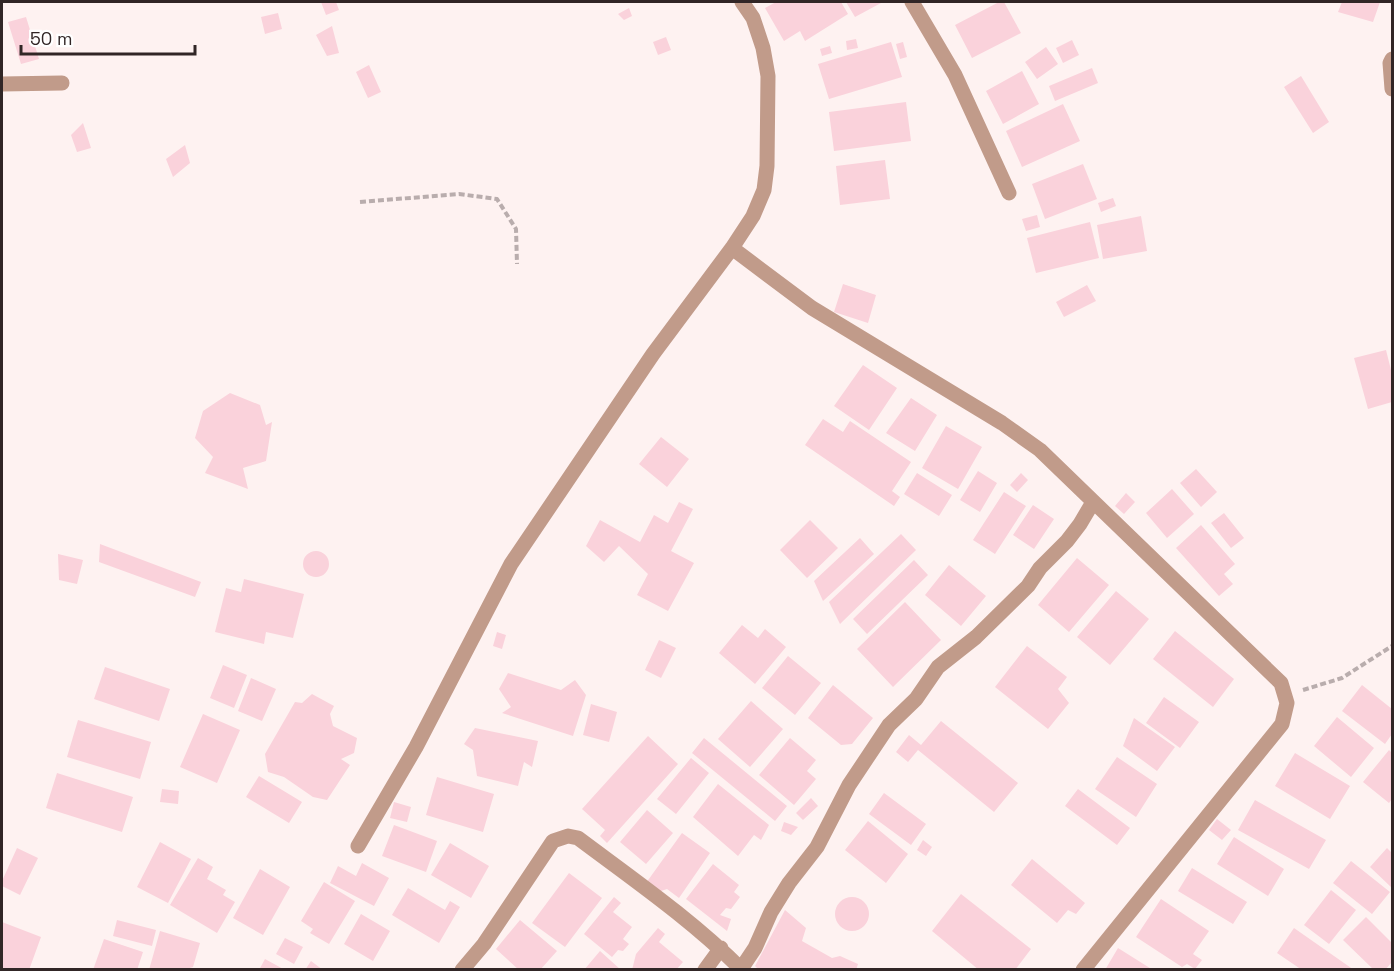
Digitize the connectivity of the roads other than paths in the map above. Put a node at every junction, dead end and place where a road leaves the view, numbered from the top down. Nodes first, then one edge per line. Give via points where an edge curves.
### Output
1 (742, 2) edge
2 (912, 2) edge
3 (1392, 59) edge
4 (62, 83) dead end
5 (2, 84) edge
6 (1392, 88) edge
7 (1009, 193) dead end
8 (732, 248) junction
9 (1093, 502) junction
10 (358, 846) dead end
11 (721, 948) junction
12 (462, 969) edge
13 (705, 969) edge
14 (741, 969) edge
15 (1083, 969) edge

1 - 8 street via 753,18 768,76 768,166 764,190 753,216
2 - 7 street via 955,75
3 - 6 street
4 - 5 street
8 - 9 street via 812,308 1041,450
8 - 10 street via 653,354 511,564 416,747
9 - 14 street via 1067,541 1028,585 976,637 938,667 916,699 889,725 849,786 817,847 771,912
9 - 15 street via 1281,683 1286,710 1282,724
11 - 12 street via 578,838 568,836 554,841 484,944
11 - 13 street
11 - 14 street

